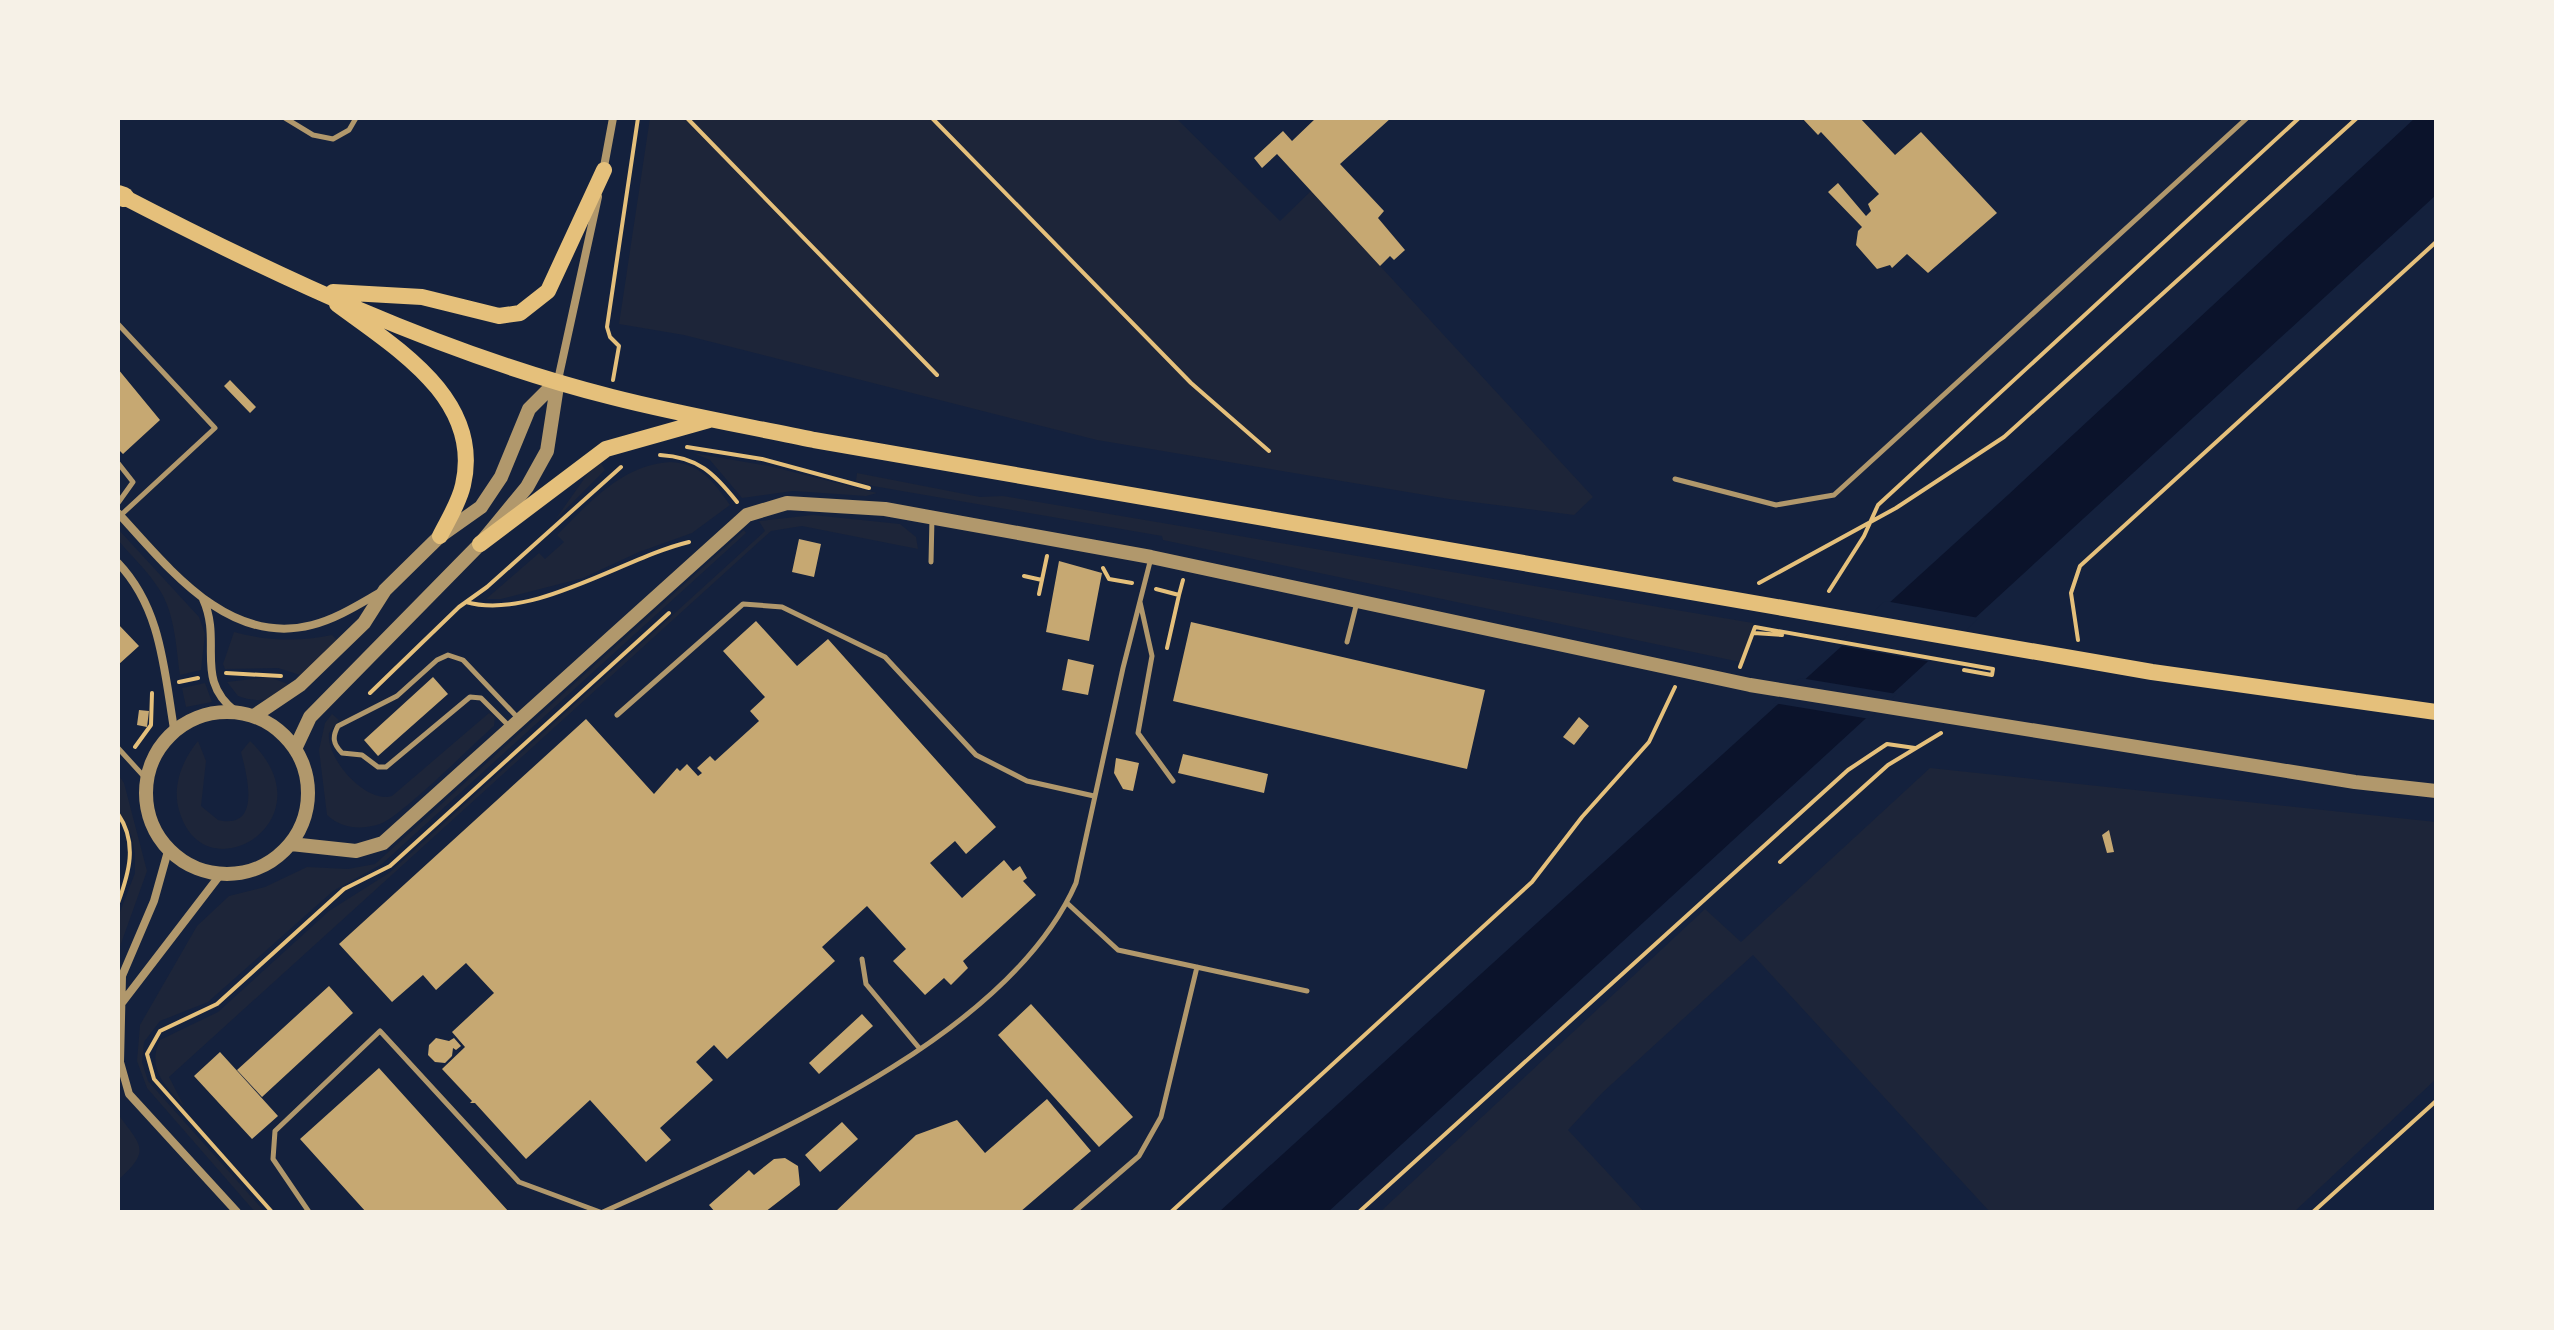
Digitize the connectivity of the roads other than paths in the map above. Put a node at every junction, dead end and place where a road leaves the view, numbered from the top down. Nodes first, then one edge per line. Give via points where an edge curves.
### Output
1 (285, 118) edge
2 (356, 118) edge
3 (613, 118) edge
4 (2247, 118) edge
5 (604, 170) junction
6 (120, 195) edge
7 (320, 291) junction
8 (118, 324) edge
9 (558, 380) junction
10 (714, 419) junction
11 (118, 463) edge
12 (1675, 479) dead end
13 (118, 503) edge
14 (119, 515) edge
15 (932, 517) junction
16 (440, 536) junction
17 (480, 544) junction
18 (1151, 557) junction
19 (931, 562) dead end
20 (118, 563) edge
21 (385, 590) junction
22 (202, 599) junction
23 (1357, 601) junction
24 (1140, 602) junction
25 (1347, 642) dead end
26 (236, 712) junction
27 (2436, 712) edge
28 (617, 715) dead end
29 (254, 716) junction
30 (514, 723) junction
31 (174, 729) junction
32 (118, 748) edge
33 (295, 749) junction
34 (1173, 781) dead end
35 (149, 782) junction
36 (2436, 791) edge
37 (1094, 796) junction
38 (291, 844) junction
39 (168, 851) junction
40 (220, 875) junction
41 (1067, 903) junction
42 (862, 959) dead end
43 (1197, 967) junction
44 (1307, 991) dead end
45 (119, 1005) edge
46 (920, 1049) junction
47 (237, 1212) edge
48 (309, 1212) edge
49 (601, 1212) edge
50 (1074, 1212) edge

1 - 2 lane via 313,135 333,139 349,130
3 - 5 street
4 - 12 lane via 1834,495 1776,505
5 - 7 main road via 548,291 520,313 499,316 422,297
5 - 9 street
6 - 7 main road
7 - 9 main road via 463,350
7 - 16 main road via 425,372 458,420 467,448 465,475
8 - 14 lane via 215,428
9 - 10 main road
9 - 16 street via 529,409 492,494
9 - 17 street via 541,464
10 - 17 main road via 606,449
10 - 27 main road via 2076,659
11 - 13 lane via 133,482
14 - 22 street
15 - 18 street
15 - 19 lane
15 - 30 street via 787,503 747,515
16 - 21 street
17 - 33 street via 310,717
18 - 23 street
18 - 24 lane
20 - 31 street via 153,615
21 - 22 street via 333,618 283,628 236,618
21 - 29 street via 364,623 310,675
22 - 26 street via 211,622 215,689
23 - 25 lane
23 - 36 street via 1750,685
24 - 34 lane via 1152,656 1138,733
24 - 37 lane
26 - 29 street
26 - 31 street via 210,712
28 - 37 lane via 743,604 782,607 885,657 976,755 1027,781
29 - 33 street via 277,728
30 - 30 lane via 463,660 448,655 397,696 338,726 334,735 342,753 362,755 386,767 470,697 481,698
30 - 38 street via 375,847 356,851
31 - 35 street via 154,761
32 - 35 lane
33 - 38 street via 306,772 308,798
35 - 39 street via 152,822
37 - 41 lane
38 - 40 street via 256,869
39 - 40 street via 191,867
39 - 45 street via 154,901 122,976
40 - 45 street
41 - 43 lane via 1118,950
41 - 46 lane via 995,990 948,1033
42 - 46 lane via 866,984
43 - 44 lane
43 - 50 lane via 1161,1117 1139,1156
45 - 47 street via 120,1062 129,1094
46 - 49 lane via 756,1142
48 - 49 lane via 273,1159 275,1131 380,1031 519,1182

